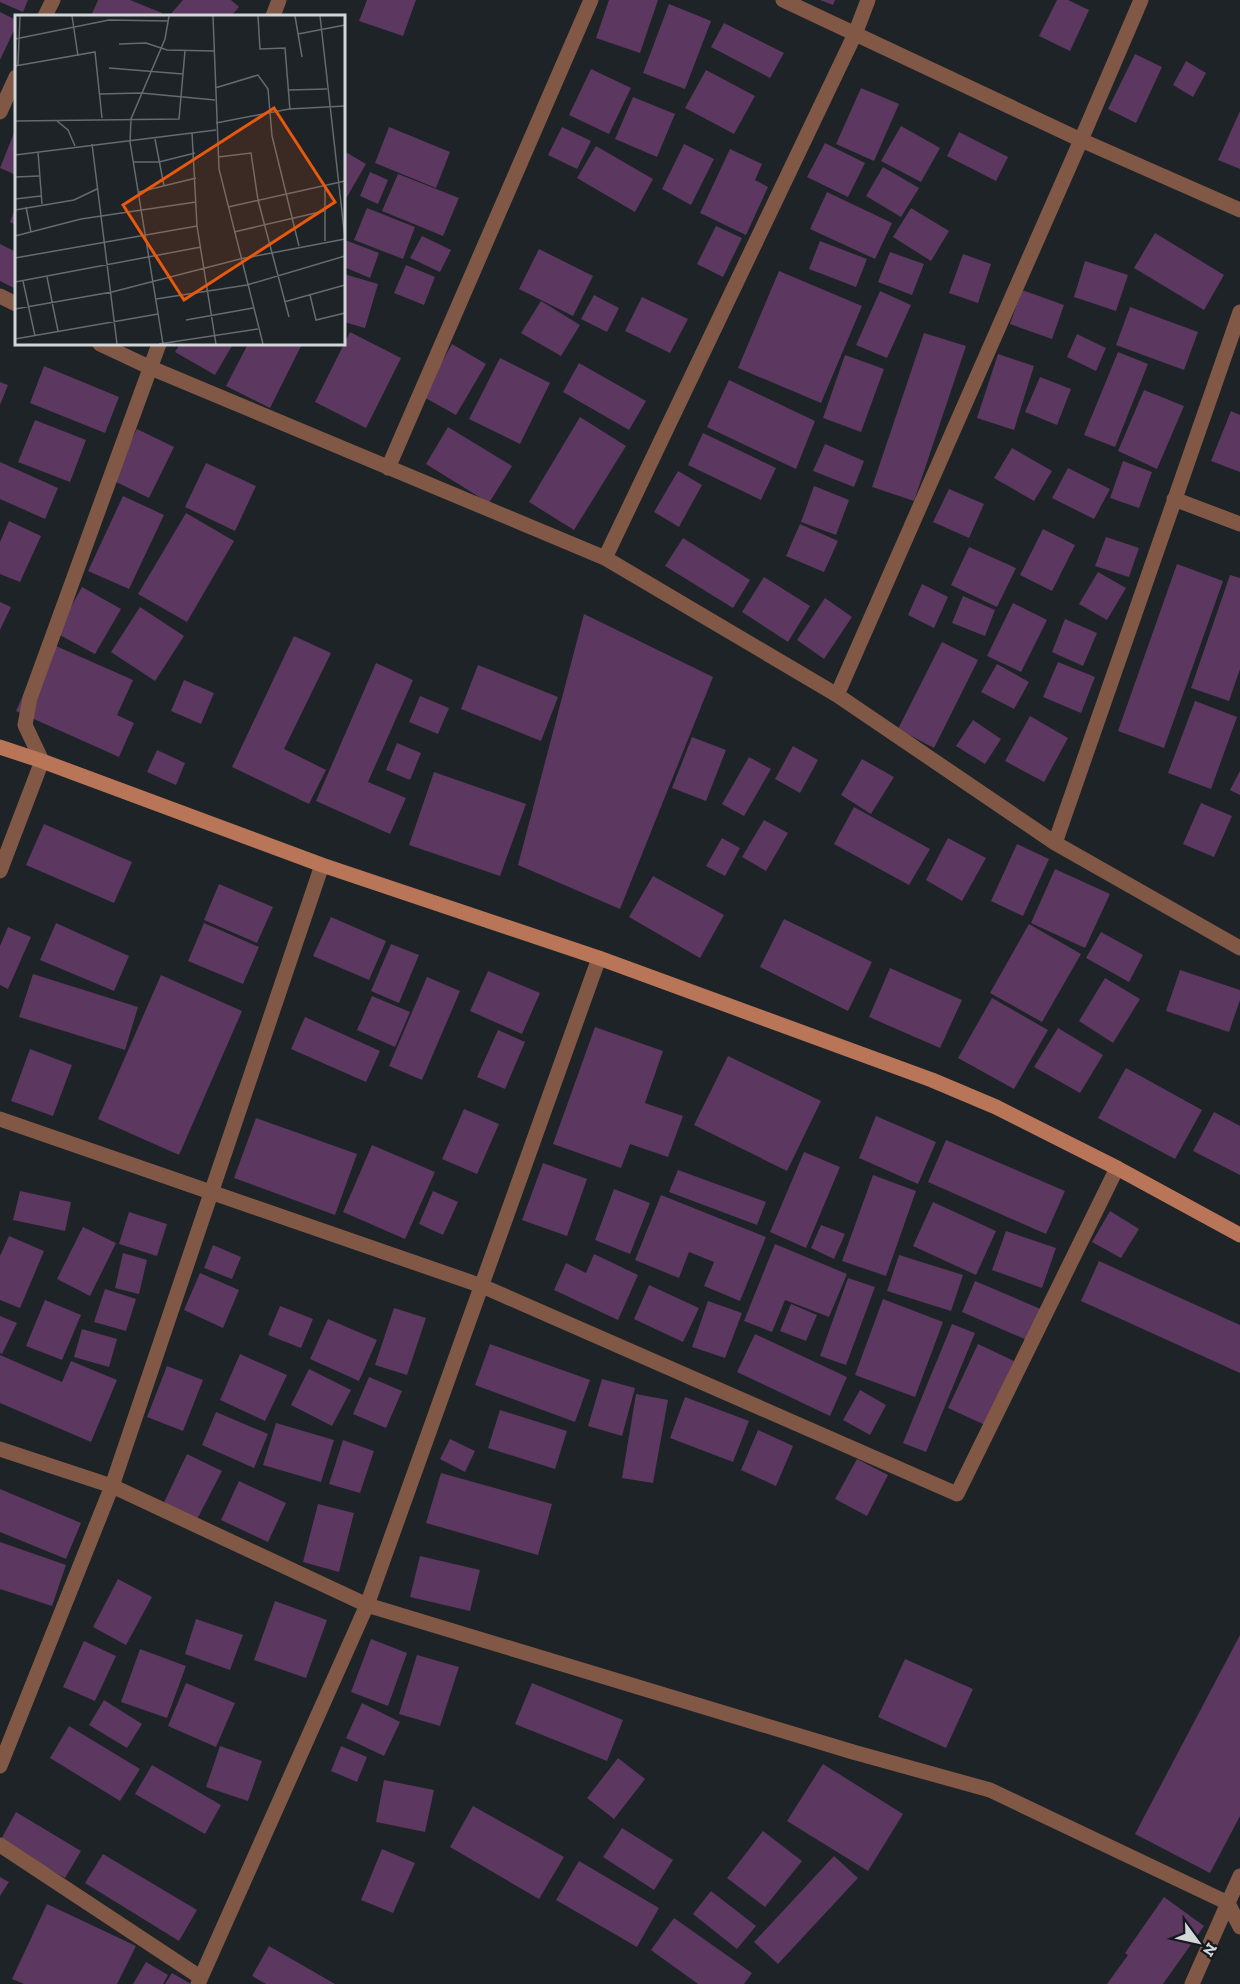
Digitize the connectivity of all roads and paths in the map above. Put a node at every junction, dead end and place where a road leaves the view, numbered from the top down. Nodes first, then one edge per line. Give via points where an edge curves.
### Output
1 (53, 0) edge
2 (279, 0) edge
3 (591, 0) edge
4 (783, 0) edge
5 (868, 0) edge
6 (1140, 0) edge
7 (46, 15) edge
8 (273, 15) edge
9 (855, 34) junction
10 (15, 79) edge
11 (0, 112) edge
12 (1081, 140) junction
13 (1240, 210) edge
14 (0, 296) edge
15 (15, 304) edge
16 (1240, 312) edge
17 (102, 345) edge
18 (159, 345) edge
19 (151, 368) junction
20 (388, 468) junction
21 (1174, 499) junction
22 (1240, 524) edge
23 (605, 558) junction
24 (837, 695) junction
25 (0, 747) edge
26 (42, 761) junction
27 (1055, 843) junction
28 (322, 866) junction
29 (0, 871) edge
30 (1240, 948) edge
31 (599, 958) junction
32 (0, 1119) edge
33 (1117, 1168) junction
34 (212, 1191) junction
35 (1240, 1235) edge
36 (483, 1286) junction
37 (0, 1449) edge
38 (112, 1486) junction
39 (367, 1605) junction
40 (0, 1766) edge
41 (0, 1845) edge
42 (1240, 1876) edge
43 (1228, 1903) junction
44 (1240, 1927) edge
45 (199, 1981) edge
46 (1192, 1984) edge

1 - 7 street
2 - 8 street
3 - 20 street
4 - 9 street
5 - 9 street
6 - 12 street
9 - 12 street
9 - 23 street
10 - 11 street
12 - 13 street
12 - 24 street
14 - 15 street
16 - 21 street
17 - 19 street
18 - 19 street
19 - 20 street
19 - 26 street via 30,698 25,725
20 - 23 street
21 - 22 street
21 - 27 street
23 - 24 street
24 - 27 street
25 - 26 main road
26 - 28 main road
26 - 29 street
27 - 30 street
28 - 31 main road
28 - 34 street
31 - 33 main road via 932,1080 996,1107
31 - 36 street
32 - 34 street
33 - 35 main road
33 - 36 street via 957,1494
34 - 36 street
34 - 38 street
36 - 39 street
37 - 38 street
38 - 39 street
38 - 40 street
39 - 43 street via 990,1790
39 - 45 street
41 - 45 street
42 - 43 street
43 - 44 street
43 - 46 street

